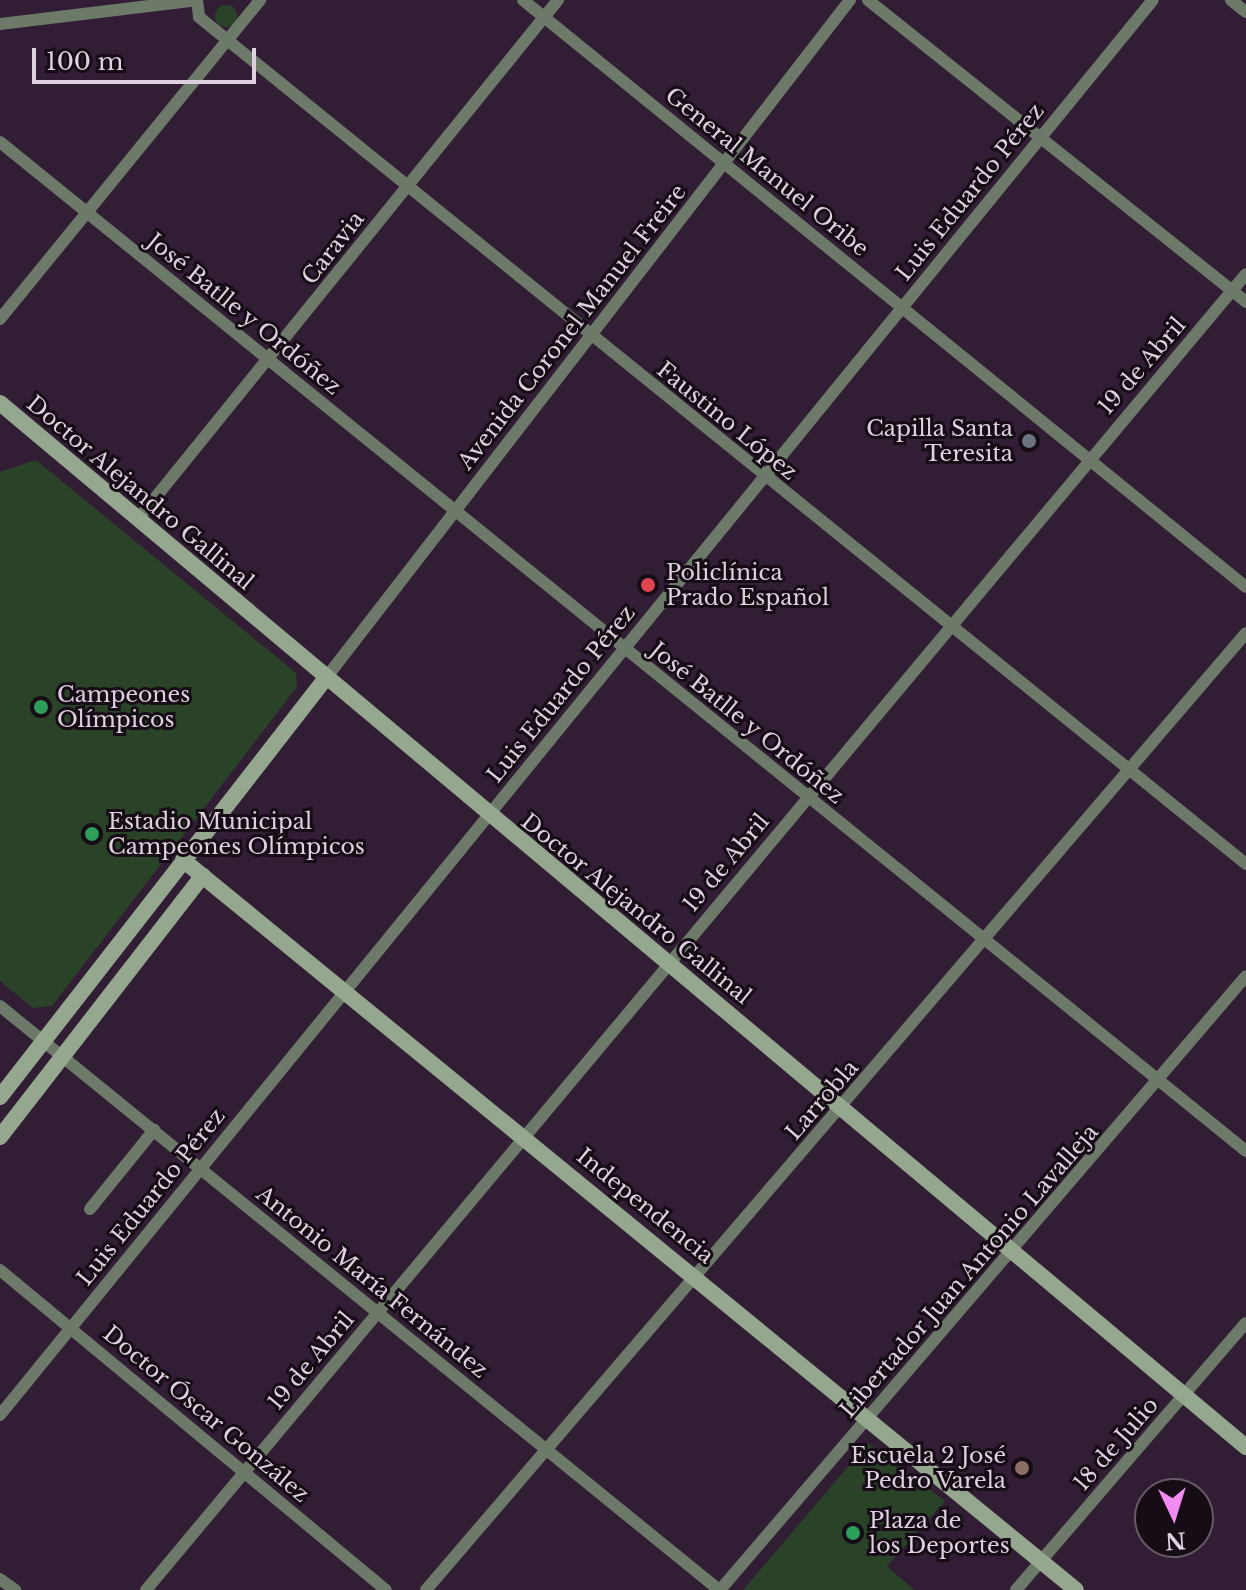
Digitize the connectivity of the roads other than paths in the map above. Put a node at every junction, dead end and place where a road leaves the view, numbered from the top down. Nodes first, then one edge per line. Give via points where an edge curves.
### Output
1 (197, 0) edge
2 (260, 0) edge
3 (523, 0) edge
4 (558, 0) edge
5 (850, 0) edge
6 (868, 0) edge
7 (1153, 0) edge
8 (1231, 0) edge
9 (1246, 12) edge
10 (544, 17) junction
11 (0, 24) edge
12 (229, 42) junction
13 (1042, 136) junction
14 (0, 142) edge
15 (724, 162) junction
16 (407, 186) junction
17 (88, 211) junction
18 (1246, 274) edge
19 (1232, 291) junction
20 (1246, 302) edge
21 (902, 307) junction
22 (0, 319) edge
23 (591, 336) junction
24 (268, 361) junction
25 (0, 403) edge
26 (1089, 459) junction
27 (763, 475) junction
28 (454, 511) junction
29 (138, 519) junction
30 (1246, 587) edge
31 (949, 627) junction
32 (1246, 633) edge
33 (624, 649) junction
34 (326, 678) junction
35 (1130, 771) junction
36 (806, 798) junction
37 (488, 816) junction
38 (183, 860) junction
39 (1246, 864) edge
40 (203, 875) junction
41 (988, 937) junction
42 (669, 963) junction
43 (1246, 976) edge
44 (346, 989) junction
45 (1, 1008) edge
46 (45, 1040) junction
47 (65, 1058) junction
48 (1160, 1079) junction
49 (0, 1097) edge
50 (841, 1108) junction
51 (154, 1130) junction
52 (0, 1137) edge
53 (524, 1137) junction
54 (1246, 1151) edge
55 (201, 1168) junction
56 (90, 1209) dead end
57 (1014, 1252) junction
58 (0, 1270) edge
59 (697, 1277) junction
60 (377, 1313) junction
61 (1246, 1323) edge
62 (70, 1328) junction
63 (1185, 1396) junction
64 (0, 1415) edge
65 (867, 1417) junction
66 (1246, 1447) edge
67 (546, 1450) junction
68 (246, 1471) junction
69 (1041, 1561) junction
70 (0, 1579) edge
71 (15, 1590) edge
72 (146, 1590) edge
73 (386, 1590) edge
74 (426, 1590) edge
75 (719, 1590) edge
76 (1016, 1590) edge
77 (1076, 1590) edge

1 - 11 street
1 - 12 street, Faustino López via 199,17
2 - 12 street
3 - 10 street, General Manuel Oribe
4 - 10 street, Caravia
5 - 15 street, Avenida Coronel Manuel Freire
6 - 13 street
7 - 13 street, Luis Eduardo Pérez
8 - 9 street
10 - 15 street, General Manuel Oribe
10 - 16 street, Caravia
12 - 16 street, Faustino López
12 - 17 street
13 - 19 street
13 - 21 street, Luis Eduardo Pérez
14 - 17 street, José Batlle y Ordóñez
15 - 21 street, General Manuel Oribe
15 - 23 street, Avenida Coronel Manuel Freire
16 - 23 street, Faustino López
16 - 24 street, Caravia
17 - 22 street
17 - 24 street, José Batlle y Ordóñez
18 - 19 street, 19 de Abril
19 - 20 street
19 - 26 street, 19 de Abril
21 - 26 street, General Manuel Oribe
21 - 27 street, Luis Eduardo Pérez
23 - 27 street, Faustino López
23 - 28 street, Avenida Coronel Manuel Freire
24 - 28 street, José Batlle y Ordóñez
24 - 29 street, Caravia
25 - 29 street, Doctor Alejandro Gallinal
26 - 30 street, General Manuel Oribe
26 - 31 street, 19 de Abril
27 - 31 street, Faustino López
27 - 33 street, Luis Eduardo Pérez
28 - 33 street, José Batlle y Ordóñez
28 - 34 street, Avenida Coronel Manuel Freire
29 - 34 street, Doctor Alejandro Gallinal
31 - 35 street, Faustino López
31 - 36 street, 19 de Abril
32 - 35 street, Larrobla
33 - 36 street, José Batlle y Ordóñez
33 - 37 street, Luis Eduardo Pérez
34 - 37 street, Doctor Alejandro Gallinal
34 - 38 street
35 - 39 street, Faustino López
35 - 41 street, Larrobla
36 - 41 street, José Batlle y Ordóñez
36 - 42 street, 19 de Abril
37 - 42 street, Doctor Alejandro Gallinal
37 - 44 street, Luis Eduardo Pérez
38 - 40 street, Independencia
38 - 46 street
40 - 44 street, Independencia
40 - 47 street
41 - 48 street, José Batlle y Ordóñez
41 - 50 street, Larrobla
42 - 50 street, Doctor Alejandro Gallinal
42 - 53 street, 19 de Abril
43 - 48 street, Libertador Juan Antonio Lavalleja
44 - 53 street, Independencia
44 - 55 street, Luis Eduardo Pérez
45 - 46 street, Antonio María Fernández
46 - 47 street, Antonio María Fernández
46 - 49 street
47 - 51 street, Antonio María Fernández
47 - 52 street
48 - 54 street, José Batlle y Ordóñez
48 - 57 street, Libertador Juan Antonio Lavalleja
50 - 57 street, Doctor Alejandro Gallinal
50 - 59 street, Larrobla
51 - 55 street, Antonio María Fernández
51 - 56 street
53 - 59 street, Independencia
53 - 60 street, 19 de Abril
55 - 60 street, Antonio María Fernández
55 - 62 street, Luis Eduardo Pérez
57 - 63 street, Doctor Alejandro Gallinal
57 - 65 street, Libertador Juan Antonio Lavalleja
58 - 62 street, Doctor Óscar González
59 - 65 street, Independencia
59 - 67 street, Larrobla
60 - 67 street, Antonio María Fernández
60 - 68 street, 19 de Abril
61 - 63 street, 18 de Julio
62 - 64 street, Luis Eduardo Pérez
62 - 68 street, Doctor Óscar González
63 - 66 street, Doctor Alejandro Gallinal
63 - 69 street, 18 de Julio
65 - 69 street, Independencia
65 - 75 street, Libertador Juan Antonio Lavalleja
67 - 74 street, Larrobla
67 - 75 street, Antonio María Fernández
68 - 72 street, 19 de Abril
68 - 73 street, Doctor Óscar González
69 - 76 street, 18 de Julio
69 - 77 street, Independencia
70 - 71 street

